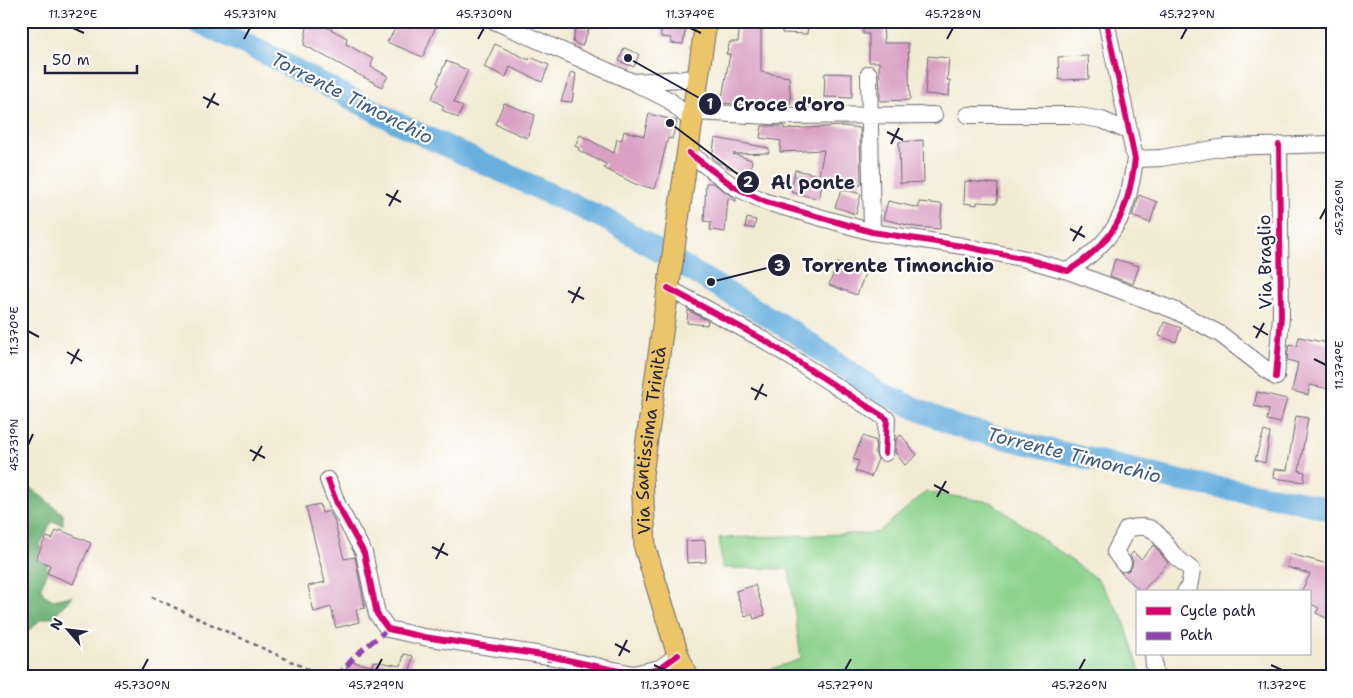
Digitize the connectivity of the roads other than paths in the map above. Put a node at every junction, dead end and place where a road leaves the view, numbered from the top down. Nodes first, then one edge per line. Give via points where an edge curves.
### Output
1 (494, 21) edge
2 (706, 21) edge
3 (1106, 21) edge
4 (869, 74) dead end
5 (633, 82) junction
6 (669, 100) junction
7 (696, 102) junction
8 (934, 115) dead end
9 (968, 115) dead end
10 (870, 116) junction
11 (1128, 131) junction
12 (1332, 144) edge
13 (1279, 145) junction
14 (689, 153) junction
15 (1135, 159) junction
16 (872, 232) junction
17 (1068, 272) junction
18 (668, 287) junction
19 (885, 453) dead end
20 (328, 480) dead end
21 (1123, 563) dead end
22 (1187, 590) edge
23 (678, 655) junction
24 (1153, 656) edge
25 (638, 675) edge
26 (687, 677) edge
27 (1155, 677) edge

1 - 5 street
2 - 7 main road, Via Santissima Trinità
3 - 11 street
4 - 10 street
5 - 6 street
5 - 7 street
6 - 7 street
6 - 7 street
7 - 10 street via 770,116
7 - 14 main road, Via Santissima Trinità
8 - 10 street
9 - 11 street via 1073,114 1102,120
10 - 16 street
11 - 15 street
12 - 13 street
13 - 15 street via 1225,147
13 - 17 street, Via Braglio via 1281,316 1276,378 1220,334 1174,310
14 - 16 street via 733,186 766,202
14 - 18 main road, Via Santissima Trinità
15 - 17 street via 1121,218 1103,245
16 - 17 street via 1026,259
18 - 19 street via 764,340 887,419
18 - 23 main road, Via Santissima Trinità via 642,475 645,548
20 - 25 street via 338,506 364,553 377,614 388,629 549,656
21 - 22 street via 1115,552 1127,529 1139,526 1152,529 1192,570
23 - 25 street via 660,668
23 - 26 main road, Via Santissima Trinità
24 - 27 street

